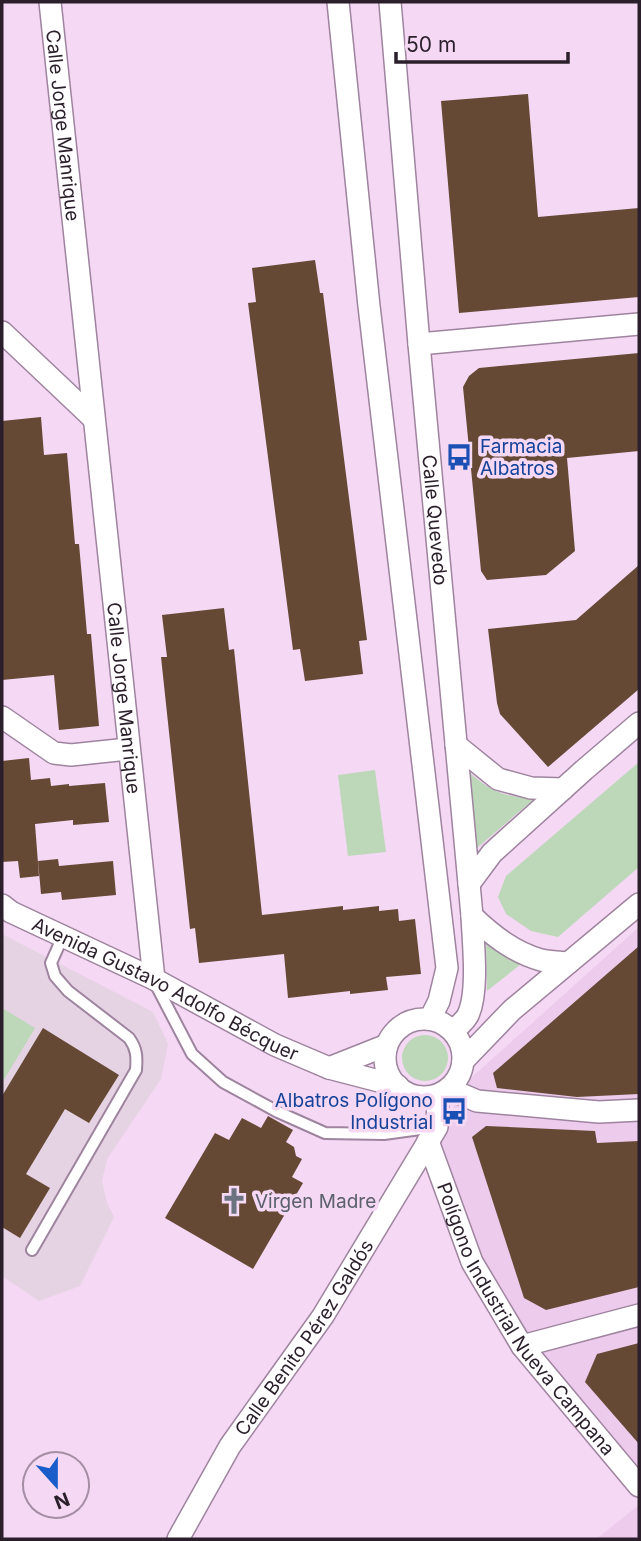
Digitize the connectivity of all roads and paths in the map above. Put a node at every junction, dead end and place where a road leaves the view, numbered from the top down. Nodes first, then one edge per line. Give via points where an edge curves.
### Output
1 (50, 2) edge
2 (338, 2) edge
3 (390, 2) edge
4 (639, 324) edge
5 (2, 332) edge
6 (419, 344) junction
7 (93, 418) junction
8 (2, 717) edge
9 (639, 723) edge
10 (456, 746) junction
11 (128, 749) junction
12 (563, 789) junction
13 (469, 884) junction
14 (639, 904) edge
15 (2, 905) edge
16 (472, 916) junction
17 (63, 936) junction
18 (568, 963) junction
19 (154, 979) junction
20 (512, 1010) junction
21 (430, 1019) junction
22 (456, 1034) junction
23 (387, 1045) junction
24 (463, 1061) junction
25 (329, 1068) junction
26 (398, 1086) junction
27 (444, 1092) junction
28 (639, 1110) edge
29 (432, 1134) junction
30 (32, 1250) dead end
31 (639, 1315) edge
32 (522, 1346) junction
33 (639, 1486) edge
34 (178, 1539) edge

1 - 7 street, Calle Jorge Manrique
2 - 21 street, Calle Quevedo via 447,968
3 - 6 street, Calle Quevedo
4 - 6 street
5 - 7 street
6 - 10 street, Calle Quevedo
7 - 11 street, Calle Jorge Manrique
8 - 11 street via 54,753
9 - 12 street
10 - 12 street via 498,779 531,788
10 - 13 street, Calle Quevedo
11 - 19 street, Calle Jorge Manrique
12 - 13 street via 492,853
13 - 16 street, Calle Quevedo
14 - 18 street
15 - 17 street, Avenida Gustavo Adolfo Bécquer
16 - 18 street via 514,950 542,961
16 - 22 street, Calle Quevedo via 472,1002
17 - 19 street, Avenida Gustavo Adolfo Bécquer
17 - 30 lane via 51,963 55,976 130,1038 137,1056 136,1070
18 - 20 street
19 - 25 street, Avenida Gustavo Adolfo Bécquer via 275,1045
19 - 29 lane via 192,1054 223,1082 325,1133
20 - 22 street
20 - 24 street
21 - 22 street
21 - 23 street via 404,1024
22 - 24 street
23 - 25 street
23 - 26 street via 387,1072
24 - 27 street via 457,1079
25 - 26 street, Avenida Gustavo Adolfo Bécquer
26 - 27 street via 414,1096
27 - 28 street via 477,1101 599,1112
27 - 29 street, Calle Benito Pérez Galdós
29 - 32 street, Polígono Industrial Nueva Campana via 472,1262
29 - 34 street, Calle Benito Pérez Galdós via 323,1317 230,1446
31 - 32 street
32 - 33 street, Polígono Industrial Nueva Campana

